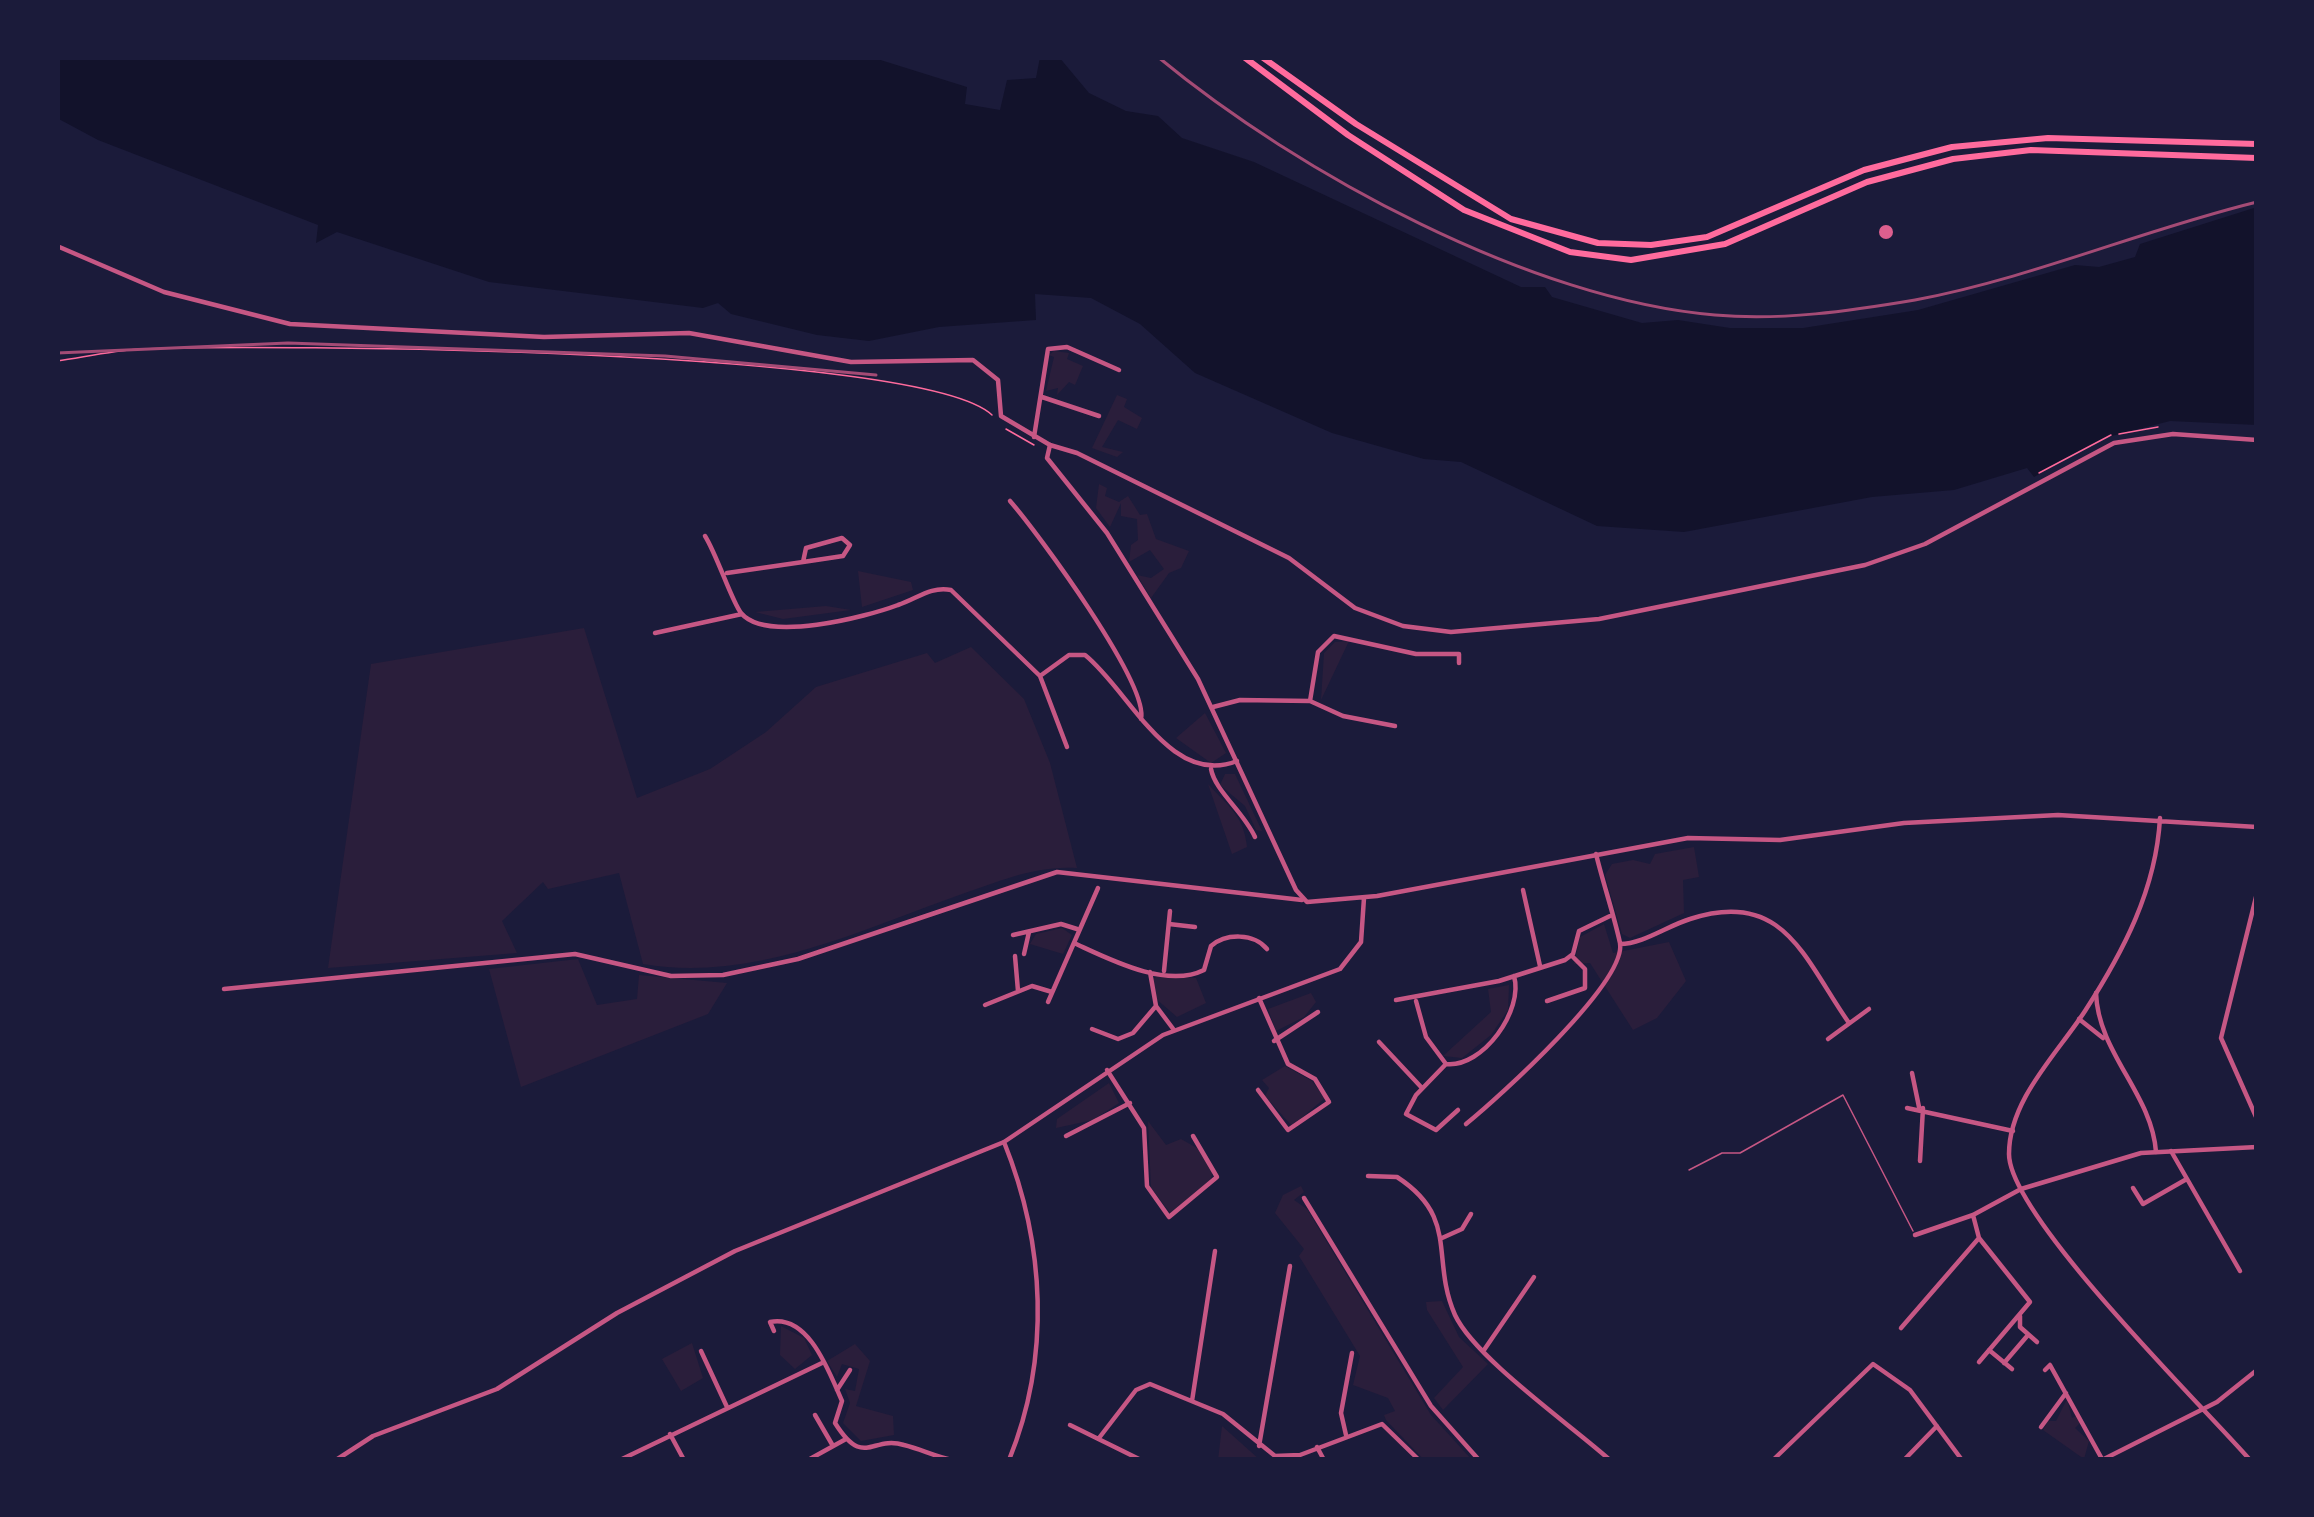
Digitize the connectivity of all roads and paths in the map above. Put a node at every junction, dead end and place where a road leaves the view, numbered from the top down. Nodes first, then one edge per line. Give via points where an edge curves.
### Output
1 (1244, 57) edge
2 (1262, 57) edge
3 (2257, 144) edge
4 (2257, 158) edge
5 (57, 245) edge
6 (57, 361) edge
7 (1119, 370) dead end
8 (1041, 397) junction
9 (1099, 416) dead end
10 (1000, 421) junction
11 (1035, 440) junction
12 (2257, 440) edge
13 (1050, 445) junction
14 (1010, 501) dead end
15 (705, 536) dead end
16 (803, 562) junction
17 (727, 573) junction
18 (742, 614) junction
19 (655, 633) dead end
20 (1459, 663) dead end
21 (1040, 676) junction
22 (1310, 701) junction
23 (1213, 707) junction
24 (1141, 719) junction
25 (1395, 726) dead end
26 (1066, 748) dead end
27 (1237, 761) junction
28 (1211, 769) junction
29 (2160, 818) junction
30 (2257, 826) edge
31 (1255, 837) dead end
32 (1596, 854) junction
33 (1097, 888) dead end
34 (1523, 890) dead end
35 (2257, 893) edge
36 (1364, 898) junction
37 (1302, 899) junction
38 (1170, 911) dead end
39 (1610, 916) junction
40 (1169, 924) junction
41 (1195, 927) dead end
42 (1079, 930) junction
43 (1029, 932) junction
44 (1013, 935) dead end
45 (1073, 943) junction
46 (1620, 944) junction
47 (1267, 949) dead end
48 (1572, 956) junction
49 (1540, 966) junction
50 (1150, 971) junction
51 (1164, 972) junction
52 (1514, 976) junction
53 (224, 989) dead end
54 (1018, 992) junction
55 (1052, 992) junction
56 (2096, 993) junction
57 (1259, 998) junction
58 (1416, 999) junction
59 (1396, 1000) dead end
60 (1547, 1001) dead end
61 (1048, 1002) dead end
62 (985, 1005) dead end
63 (1156, 1006) junction
64 (1869, 1009) dead end
65 (1318, 1012) dead end
66 (2079, 1019) junction
67 (1849, 1023) junction
68 (1093, 1029) dead end
69 (1174, 1030) junction
70 (1828, 1039) dead end
71 (2105, 1040) junction
72 (1274, 1041) junction
73 (1379, 1042) dead end
74 (1446, 1064) junction
75 (1106, 1070) junction
76 (1912, 1073) dead end
77 (1422, 1088) junction
78 (1258, 1090) dead end
79 (1130, 1103) junction
80 (1907, 1108) dead end
81 (1921, 1108) junction
82 (1458, 1110) dead end
83 (2257, 1119) edge
84 (1466, 1124) dead end
85 (2013, 1132) junction
86 (1066, 1136) dead end
87 (1193, 1136) dead end
88 (1004, 1142) junction
89 (2257, 1147) edge
90 (2170, 1150) junction
91 (2156, 1152) junction
92 (1920, 1161) dead end
93 (1689, 1170) dead end
94 (1368, 1176) dead end
95 (2187, 1179) junction
96 (2021, 1189) junction
97 (2133, 1189) dead end
98 (1304, 1198) dead end
99 (1471, 1214) dead end
100 (1973, 1215) junction
101 (1915, 1235) joint
102 (1442, 1238) junction
103 (1978, 1238) junction
104 (1216, 1251) dead end
105 (1290, 1266) dead end
106 (2240, 1271) dead end
107 (1534, 1277) dead end
108 (2023, 1312) junction
109 (1901, 1328) dead end
110 (774, 1330) dead end
111 (2028, 1335) junction
112 (2037, 1342) dead end
113 (1484, 1350) junction
114 (1989, 1350) junction
115 (701, 1351) dead end
116 (1352, 1352) dead end
117 (1978, 1362) dead end
118 (822, 1363) junction
119 (2004, 1363) junction
120 (708, 1367) junction
121 (2012, 1369) dead end
122 (850, 1370) dead end
123 (2045, 1370) dead end
124 (2257, 1370) edge
125 (700, 1371) dead end
126 (837, 1390) junction
127 (2068, 1391) junction
128 (1192, 1401) junction
129 (727, 1407) junction
130 (2204, 1409) junction
131 (814, 1415) dead end
132 (697, 1421) junction
133 (1070, 1425) dead end
134 (1937, 1426) junction
135 (2041, 1427) dead end
136 (702, 1431) dead end
137 (670, 1434) junction
138 (1346, 1435) junction
139 (1099, 1438) junction
140 (846, 1439) junction
141 (833, 1446) junction
142 (1259, 1446) junction
143 (1317, 1448) junction
144 (336, 1460) edge
145 (620, 1460) edge
146 (684, 1460) edge
147 (808, 1460) edge
148 (953, 1460) edge
149 (1009, 1460) edge
150 (1141, 1460) edge
151 (1324, 1460) edge
152 (1419, 1460) edge
153 (1479, 1460) edge
154 (1610, 1460) edge
155 (1773, 1460) edge
156 (1904, 1460) edge
157 (1962, 1460) edge
158 (2103, 1460) edge
159 (2250, 1460) edge

1 - 4 main road via 1464,210 1570,252 1631,260 1737,240 1893,173 1988,154
2 - 3 main road via 1510,219 1598,243 1681,242 1733,229 1877,166 1985,142
5 - 10 street via 164,292 290,324 544,337 689,333 851,362 968,359 991,370
6 - 10 path via 279,346 720,363 934,391 972,400
7 - 8 street via 1052,347
8 - 9 street
8 - 11 street
10 - 11 street
10 - 11 path
11 - 13 street
12 - 13 street via 2124,440 1925,544 1865,565 1599,619 1451,632 1362,612 1270,548
13 - 23 street via 1049,466 1107,533
14 - 24 street via 1057,558 1128,673 1142,700
15 - 17 street
16 - 16 street via 817,542 836,536 849,543 844,556
16 - 17 street
17 - 18 street
18 - 19 street
18 - 21 street via 786,627 951,590
20 - 22 street via 1459,653 1416,654 1334,636 1318,652
21 - 24 street via 1069,655 1085,655
21 - 26 street
22 - 23 street
22 - 25 street
23 - 27 street
24 - 28 street
27 - 28 street
27 - 37 street
28 - 31 street
29 - 30 street
29 - 32 street via 1904,823 1780,840 1688,838
29 - 56 street via 2144,898
32 - 36 street
32 - 39 street
33 - 42 street
34 - 49 street
35 - 83 street via 2222,1040
36 - 37 street
36 - 57 street via 1364,934 1347,963
37 - 53 street via 1057,872 723,976 658,974 574,953
38 - 40 street
39 - 46 street
39 - 48 street via 1578,933
40 - 41 street
40 - 51 street
42 - 43 street via 1064,924
42 - 45 street
43 - 44 street
43 - 54 street
45 - 50 street
45 - 55 street
46 - 67 street via 1705,915 1763,915 1785,930
46 - 84 street via 1589,1002 1517,1082
47 - 51 street via 1259,940 1225,937 1210,946 1201,972
48 - 49 street
48 - 60 street via 1585,969 1586,988
49 - 52 street
50 - 51 street
50 - 63 street
52 - 58 street
52 - 74 street via 1516,1001 1491,1040 1468,1061
54 - 55 street via 1036,985
54 - 62 street
55 - 61 street
56 - 66 street
56 - 71 street
57 - 69 street
57 - 72 street
58 - 59 street
58 - 74 street via 1426,1036
63 - 68 street via 1125,1037
63 - 69 street
64 - 67 street
65 - 72 street
66 - 71 street
66 - 85 street via 2034,1082
67 - 70 street
69 - 75 street
71 - 91 street
72 - 78 street via 1292,1069 1316,1078 1329,1102 1288,1130
73 - 77 street
74 - 77 street
75 - 79 street
75 - 88 street
76 - 81 street
77 - 82 street via 1406,1109 1412,1120 1437,1130
79 - 86 street
79 - 87 street via 1148,1142 1147,1186 1168,1217 1217,1178
80 - 81 street
81 - 85 street
81 - 92 street
85 - 96 street via 2009,1162
88 - 144 street via 735,1251 497,1389 380,1433
88 - 149 street via 1030,1226 1038,1310 1030,1390
89 - 90 street
90 - 91 street
90 - 95 street
91 - 96 street
93 - 101 lane via 1743,1151 1843,1094
94 - 102 street via 1393,1175 1414,1189 1434,1210
95 - 97 street via 2144,1204
95 - 106 street
96 - 100 street
96 - 130 street via 2066,1254
98 - 153 street via 1431,1406
99 - 102 street
100 - 101 street
100 - 103 street
102 - 113 street via 1453,1310
103 - 108 street via 2028,1296
103 - 109 street
104 - 128 street
105 - 142 street
107 - 113 street
108 - 111 street via 2018,1323
108 - 114 street
110 - 118 street via 770,1322 779,1320 804,1332
111 - 112 street
111 - 119 street
113 - 154 street
114 - 117 street
114 - 119 street
115 - 120 street
116 - 138 street
118 - 126 street
118 - 129 street
119 - 121 street
120 - 125 street
120 - 129 street
122 - 126 street
123 - 127 street via 2050,1365
124 - 130 street
126 - 140 street via 835,1422
127 - 135 street
127 - 158 street
128 - 139 street via 1141,1385
128 - 142 street via 1227,1416
129 - 132 street
130 - 158 street
130 - 159 street
131 - 141 street
132 - 136 street
132 - 137 street
133 - 139 street
134 - 155 street via 1905,1384 1871,1364
134 - 156 street
134 - 157 street
137 - 145 street
137 - 146 street
138 - 143 street
138 - 152 street via 1387,1426
139 - 150 street
140 - 141 street
140 - 148 street via 866,1450 898,1443
141 - 147 street
142 - 143 street via 1280,1456
143 - 151 street

